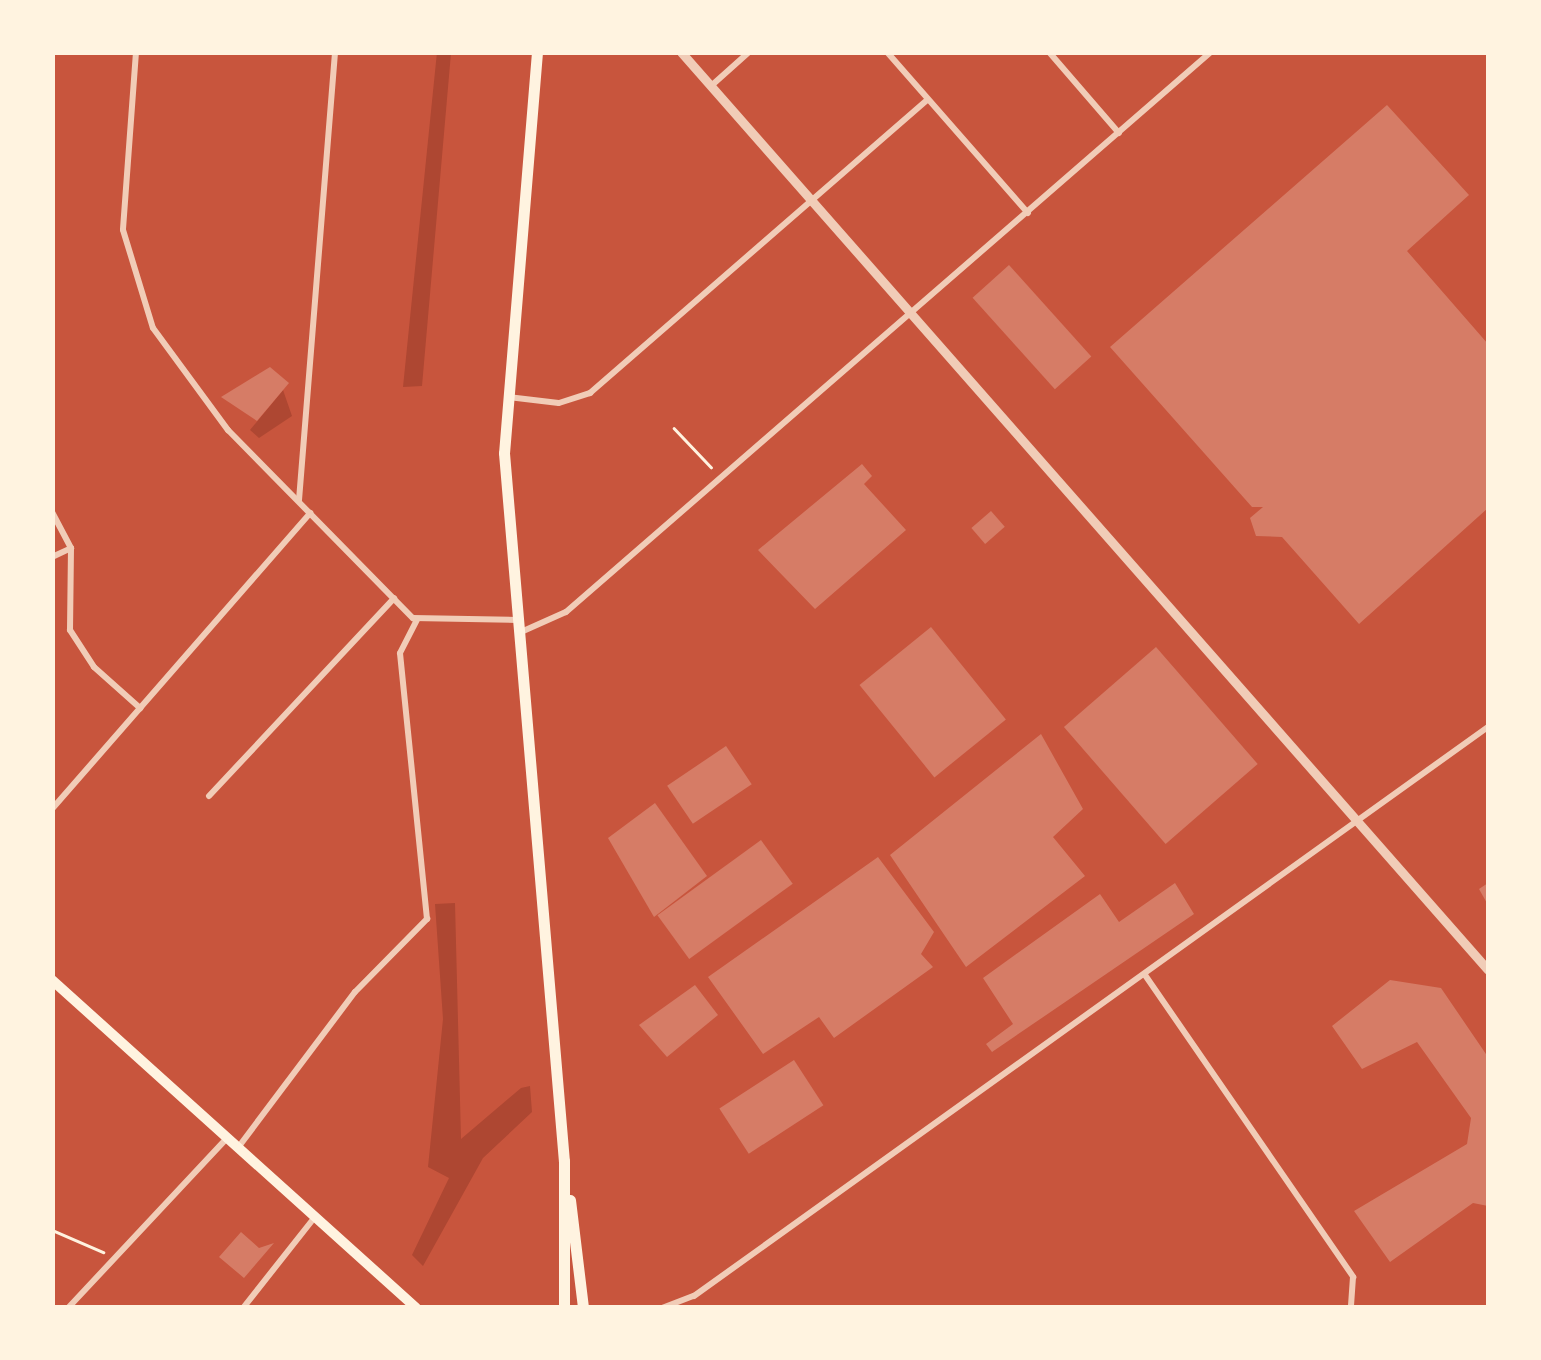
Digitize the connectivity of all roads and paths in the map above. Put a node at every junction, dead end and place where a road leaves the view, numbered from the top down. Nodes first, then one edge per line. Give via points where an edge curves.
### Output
1 (136, 52) edge
2 (334, 52) edge
3 (537, 52) edge
4 (681, 52) edge
5 (749, 52) edge
6 (886, 52) edge
7 (1049, 52) edge
8 (1211, 52) edge
9 (711, 86) junction
10 (928, 100) junction
11 (1119, 132) junction
12 (813, 200) junction
13 (1028, 214) junction
14 (912, 313) junction
15 (508, 397) junction
16 (674, 428) dead end
17 (721, 478) junction
18 (299, 500) junction
19 (52, 512) edge
20 (310, 513) junction
21 (71, 548) junction
22 (52, 557) edge
23 (394, 598) junction
24 (417, 620) junction
25 (519, 626) junction
26 (140, 708) junction
27 (1488, 727) edge
28 (209, 796) dead end
29 (52, 809) edge
30 (1364, 822) junction
31 (1488, 970) edge
32 (1145, 976) junction
33 (52, 980) edge
34 (230, 1135) junction
35 (240, 1145) junction
36 (564, 1161) junction
37 (314, 1218) junction
38 (52, 1230) edge
39 (111, 1260) junction
40 (390, 1290) junction
41 (68, 1308) edge
42 (243, 1308) edge
43 (402, 1308) edge
44 (416, 1308) edge
45 (564, 1308) edge
46 (583, 1308) edge
47 (662, 1308) edge
48 (1351, 1308) edge

1 - 18 street via 122,210 134,286 228,430
2 - 18 street
3 - 15 main road
4 - 9 street
5 - 9 street
6 - 10 street
7 - 11 street
8 - 11 street
9 - 12 street
10 - 12 street
10 - 13 street
11 - 13 street
12 - 14 street
12 - 15 street via 590,393 559,403
13 - 14 street
14 - 17 street
14 - 30 street
15 - 25 main road
16 - 17 path
17 - 25 street via 566,612
18 - 20 street
19 - 21 street
20 - 23 street
20 - 26 street
21 - 22 street
21 - 26 street via 70,630 94,667
23 - 24 street
23 - 28 street
24 - 25 street
24 - 35 street via 400,654 426,920 355,992
25 - 36 main road
26 - 29 street
27 - 30 street
30 - 31 street
30 - 32 street
32 - 47 street via 694,1296
32 - 48 street via 1353,1278
33 - 34 main road
34 - 35 main road
34 - 39 street
35 - 37 main road
36 - 45 main road
36 - 46 main road
37 - 40 main road
37 - 42 street
38 - 39 path
39 - 41 street
40 - 43 main road
40 - 44 main road

